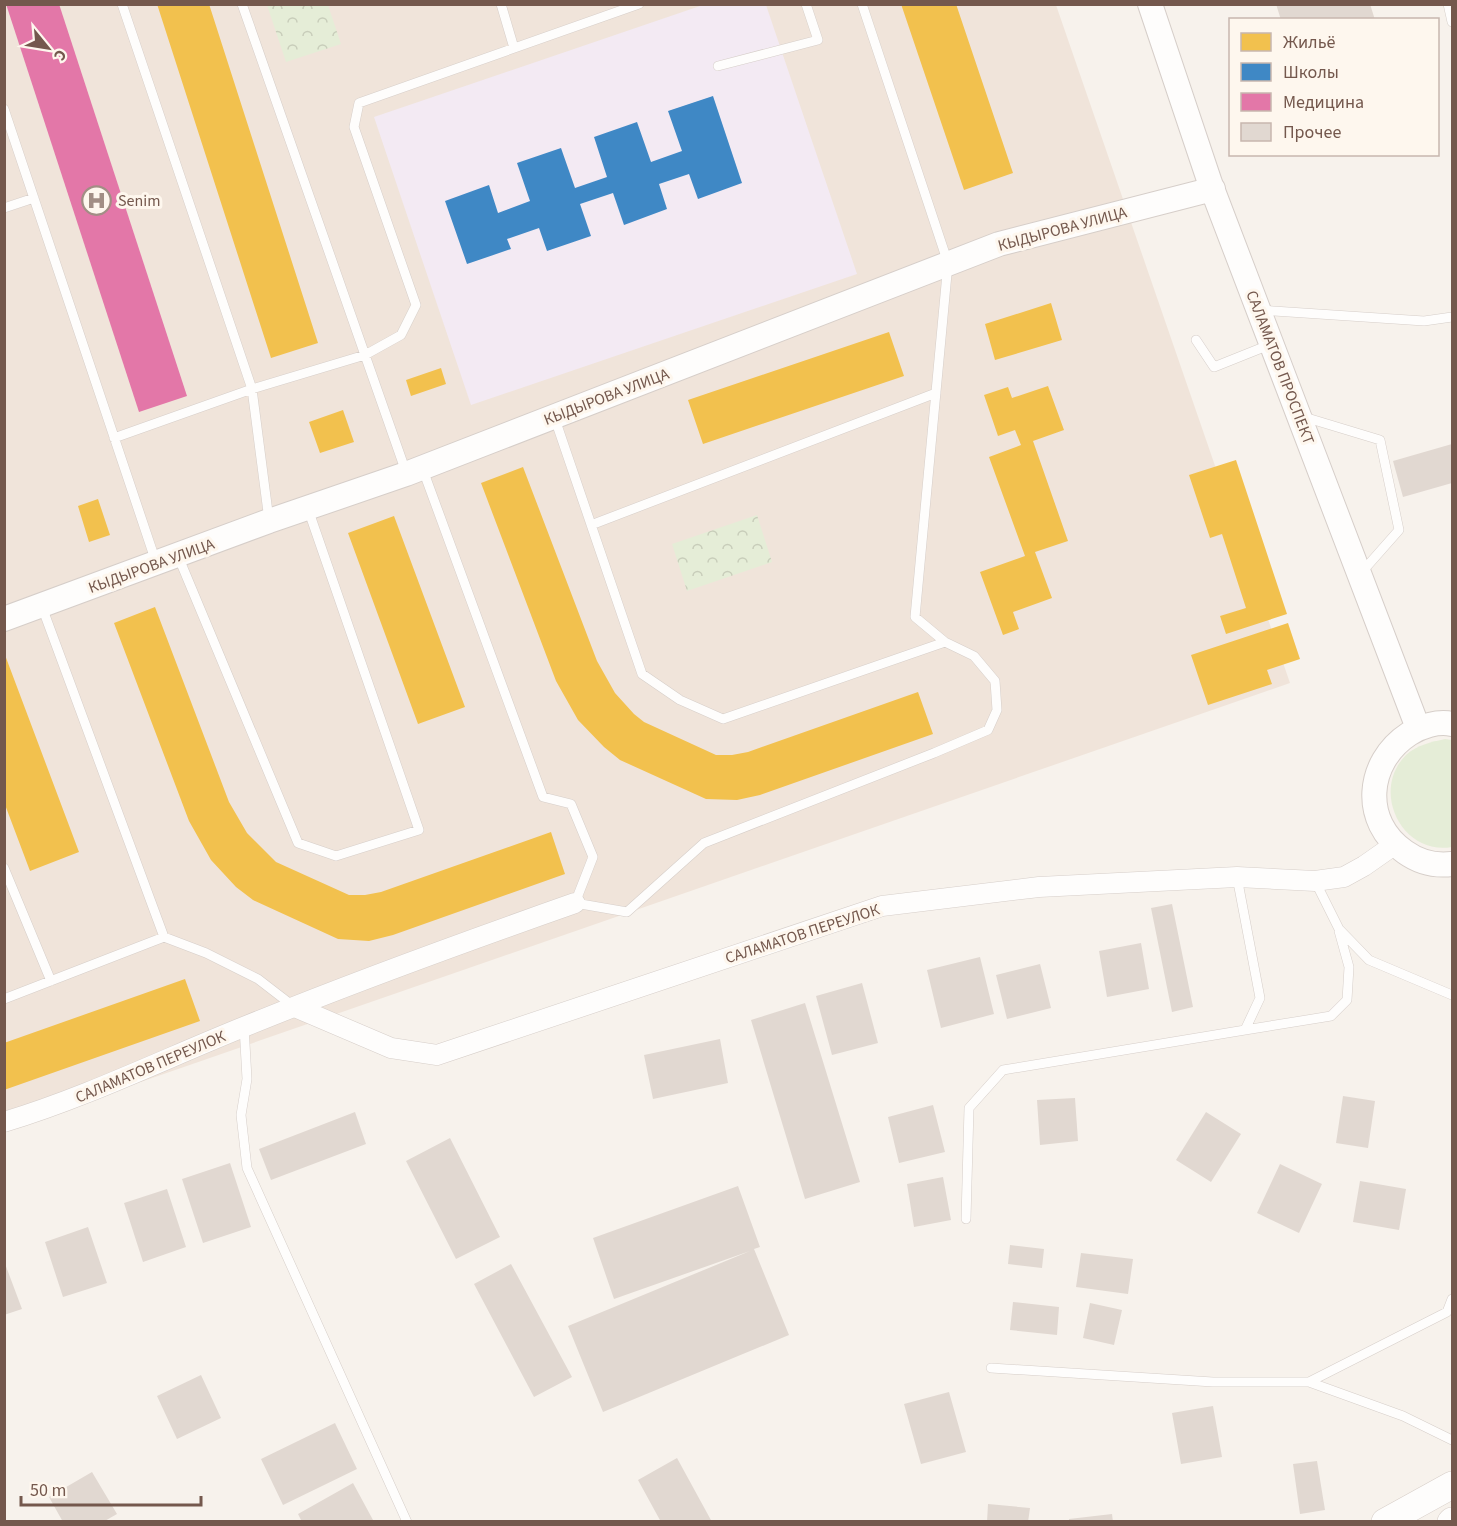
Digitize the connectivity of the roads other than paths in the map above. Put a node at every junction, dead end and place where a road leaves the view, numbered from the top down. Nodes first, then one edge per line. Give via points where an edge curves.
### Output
1 (122, 4) edge
2 (242, 4) edge
3 (501, 4) edge
4 (639, 4) edge
5 (806, 4) edge
6 (862, 4) edge
7 (1150, 4) edge
8 (1448, 4) edge
9 (621, 7) edge
10 (1452, 22) edge
11 (514, 48) junction
12 (718, 66) dead end
13 (4, 110) edge
14 (1213, 189) junction
15 (34, 198) junction
16 (4, 208) edge
17 (948, 263) junction
18 (1259, 310) junction
19 (1452, 317) edge
20 (1196, 340) dead end
21 (1272, 344) junction
22 (365, 355) junction
23 (252, 389) junction
24 (936, 393) junction
25 (554, 416) junction
26 (1299, 416) junction
27 (114, 438) junction
28 (414, 471) junction
29 (307, 508) junction
30 (269, 521) junction
31 (591, 525) junction
32 (167, 560) junction
33 (1360, 574) junction
34 (41, 605) junction
35 (4, 619) edge
36 (945, 642) junction
37 (1452, 724) edge
38 (1418, 728) junction
39 (1394, 845) junction
40 (1452, 864) edge
41 (4, 868) edge
42 (1237, 877) junction
43 (1316, 881) junction
44 (574, 903) junction
45 (1339, 929) junction
46 (164, 937) junction
47 (51, 981) junction
48 (1452, 994) edge
49 (4, 999) edge
50 (295, 1007) junction
51 (244, 1026) junction
52 (1245, 1030) junction
53 (4, 1122) edge
54 (966, 1219) dead end
55 (1452, 1299) edge
56 (991, 1368) dead end
57 (1309, 1382) junction
58 (1452, 1440) edge
59 (1452, 1485) edge
60 (407, 1521) edge
61 (1385, 1521) edge

1 - 23 lane
2 - 22 lane
3 - 11 lane
4 - 9 lane
5 - 12 lane via 818,40
6 - 17 lane
7 - 14 street, САЛАМАТОВ ПРОСПЕКТ
8 - 10 lane
9 - 11 lane
11 - 22 lane via 359,103 354,127 416,305 401,335
13 - 15 lane
14 - 17 street, КЫДЫРОВА УЛИЦА via 999,244
14 - 18 street, САЛАМАТОВ ПРОСПЕКТ
15 - 16 lane
15 - 27 lane
17 - 24 lane
17 - 25 street, КЫДЫРОВА УЛИЦА
18 - 19 lane via 1424,321
18 - 21 street, САЛАМАТОВ ПРОСПЕКТ
20 - 21 lane via 1214,367
21 - 26 street, САЛАМАТОВ ПРОСПЕКТ
22 - 23 lane
22 - 28 lane
23 - 27 lane
23 - 30 lane
24 - 31 lane
24 - 36 lane via 915,617
25 - 28 street, КЫДЫРОВА УЛИЦА
25 - 31 lane
26 - 33 street, САЛАМАТОВ ПРОСПЕКТ
26 - 33 lane via 1380,440 1400,530
27 - 32 lane
28 - 29 street, КЫДЫРОВА УЛИЦА
28 - 44 lane via 543,796 571,804 593,857
29 - 30 street, КЫДЫРОВА УЛИЦА
29 - 32 lane via 419,830 336,856 298,843
30 - 32 street, КЫДЫРОВА УЛИЦА
31 - 36 lane via 642,674 680,700 723,719
32 - 34 street, КЫДЫРОВА УЛИЦА
33 - 38 street, САЛАМАТОВ ПРОСПЕКТ
34 - 35 street, КЫДЫРОВА УЛИЦА
34 - 46 lane
36 - 44 lane via 974,656 995,681 997,710 988,730 704,843 627,912
37 - 38 street
38 - 39 street via 1395,743 1379,766 1373,794 1379,821
39 - 40 street via 1416,860
39 - 43 street, САЛАМАТОВ ПЕРЕУЛОК via 1344,877
41 - 47 lane
42 - 43 street, САЛАМАТОВ ПЕРЕУЛОК
42 - 50 street, САЛАМАТОВ ПЕРЕУЛОК via 1039,887 882,906 436,1055 391,1048
42 - 52 lane via 1260,998
43 - 45 lane
44 - 50 street, САЛАМАТОВ ПЕРЕУЛОК
45 - 48 lane via 1369,960
45 - 52 lane via 1349,967 1347,1000 1331,1016
46 - 47 lane
46 - 50 lane via 258,979
47 - 49 lane
50 - 51 street, САЛАМАТОВ ПЕРЕУЛОК
51 - 53 street, САЛАМАТОВ ПЕРЕУЛОК via 40,1111
51 - 60 lane via 247,1079 241,1115 247,1168
52 - 54 lane via 1004,1070 969,1108
55 - 57 lane via 1448,1312
56 - 57 lane via 1214,1383
57 - 58 lane via 1403,1416
59 - 61 main road

